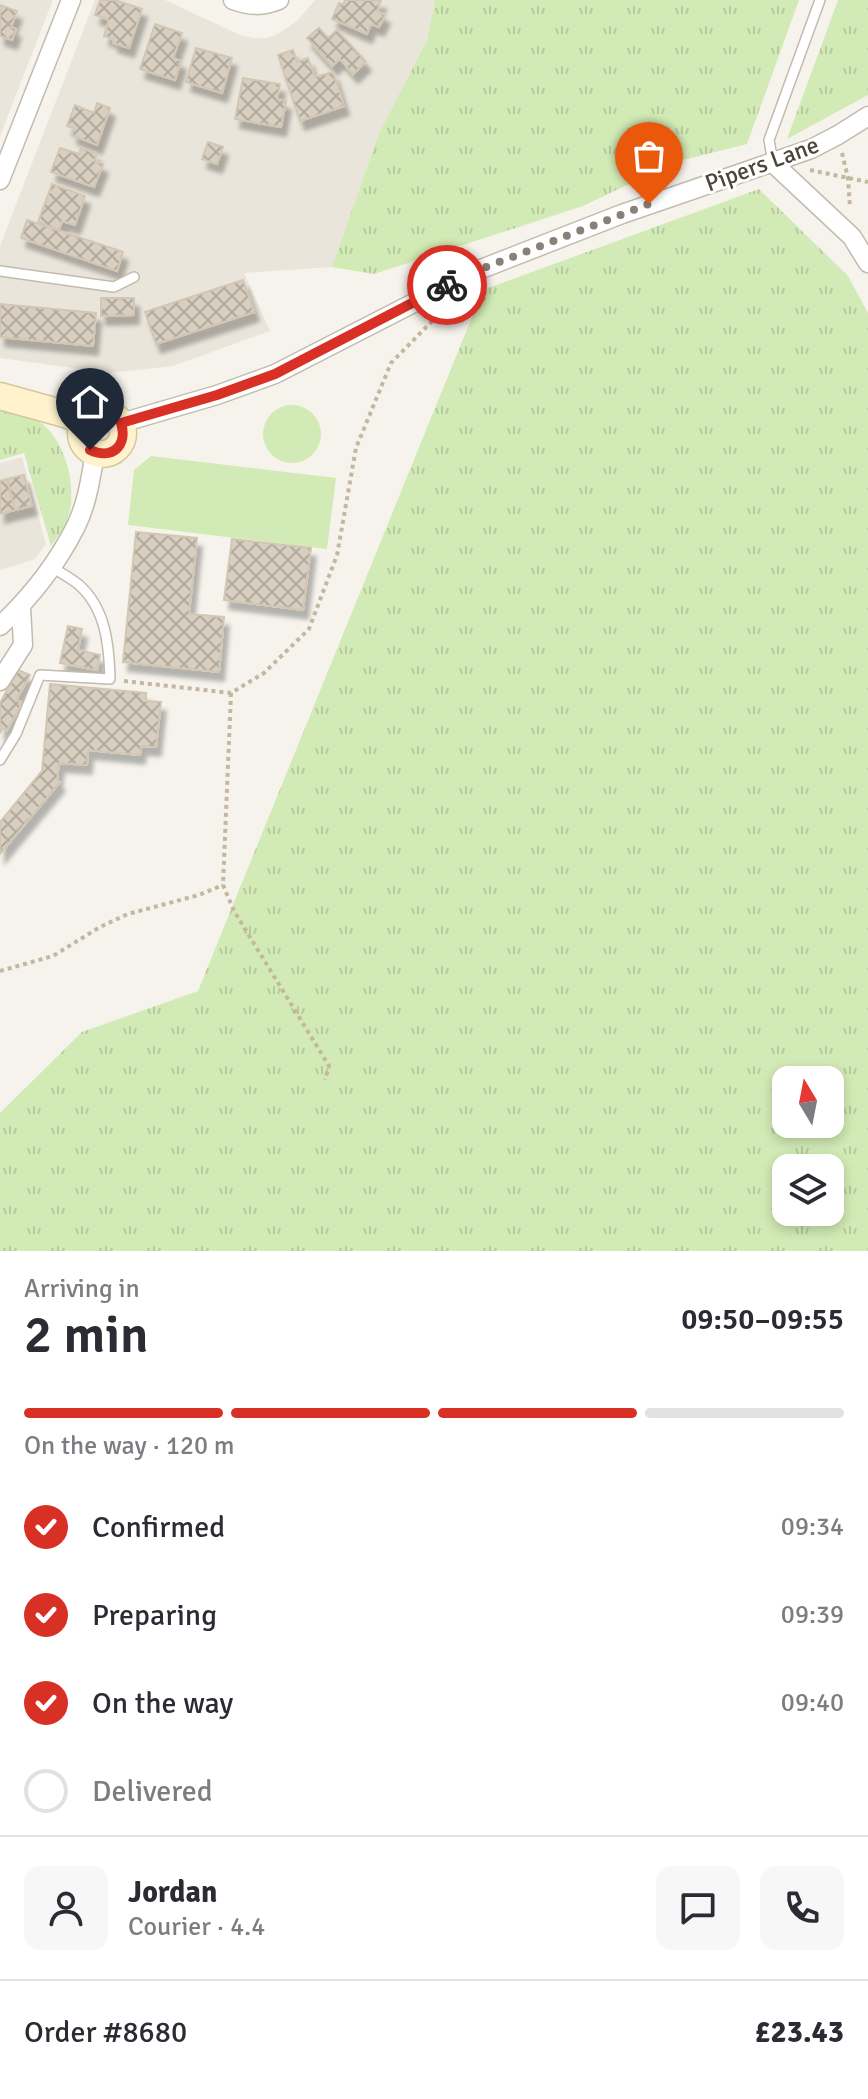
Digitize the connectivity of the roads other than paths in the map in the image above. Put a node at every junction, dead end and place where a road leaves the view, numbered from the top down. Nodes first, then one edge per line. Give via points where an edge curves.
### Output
1 (71, 0) edge
2 (233, 0) edge
3 (279, 0) edge
4 (820, 0) edge
5 (868, 116) edge
6 (773, 163) junction
7 (0, 180) edge
8 (868, 263) edge
9 (0, 271) edge
10 (134, 277) dead end
11 (0, 396) edge
12 (85, 422) junction
13 (121, 423) junction
14 (95, 453) junction
15 (51, 567) junction
16 (21, 607) junction
17 (0, 626) edge
18 (0, 681) edge
19 (0, 760) edge

1 - 7 street
2 - 3 street via 261,6
4 - 6 lane via 769,140
5 - 6 street, Pipers Lane via 811,149
6 - 8 street via 852,237
6 - 13 street, Pipers Lane via 476,271 275,374
9 - 10 lane via 114,287
11 - 12 street
12 - 13 street via 103,412
12 - 14 street via 81,434
13 - 14 street via 119,447 108,454
14 - 15 street via 77,524
15 - 16 street
15 - 19 lane via 80,585 98,608 109,646 110,679 40,675
16 - 17 street
16 - 18 street via 23,645

